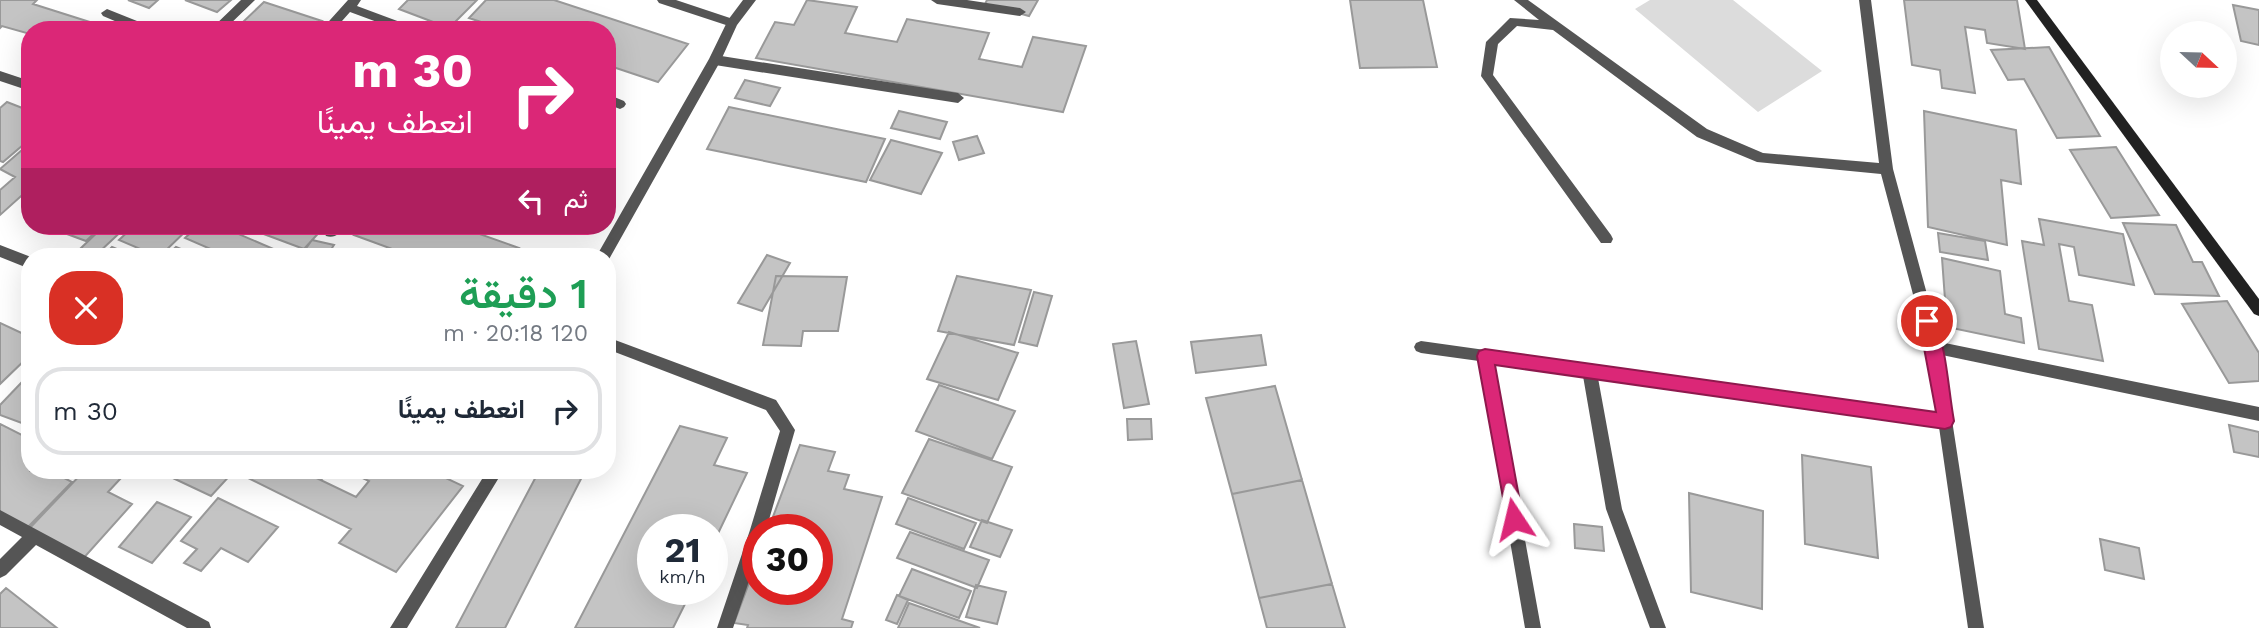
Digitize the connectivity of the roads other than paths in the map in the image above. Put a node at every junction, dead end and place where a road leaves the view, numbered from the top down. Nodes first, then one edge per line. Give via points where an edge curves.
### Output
1 (249, 0) edge
2 (663, 0) edge
3 (750, 0) edge
4 (937, 0) edge
5 (1520, 0) edge
6 (1865, 0) edge
7 (2031, 0) edge
8 (352, 4) edge
9 (1020, 12) dead end
10 (107, 13) dead end
11 (126, 21) edge
12 (226, 21) edge
13 (336, 21) edge
14 (388, 21) edge
15 (732, 23) junction
16 (1554, 26) junction
17 (715, 60) junction
18 (0, 76) edge
19 (21, 83) edge
20 (958, 98) dead end
21 (1886, 169) junction
22 (616, 234) edge
23 (1606, 239) dead end
24 (0, 250) edge
25 (21, 259) edge
26 (2259, 310) edge
27 (616, 346) edge
28 (1421, 347) dead end
29 (1934, 347) junction
30 (1485, 356) junction
31 (1589, 371) junction
32 (2259, 414) edge
33 (1945, 421) junction
34 (490, 479) edge
35 (763, 514) edge
36 (0, 517) edge
37 (34, 536) junction
38 (0, 570) edge
39 (742, 578) edge
40 (203, 628) edge
41 (398, 628) edge
42 (725, 628) edge
43 (1533, 628) edge
44 (1658, 628) edge
45 (1976, 628) edge

1 - 12 street
2 - 15 street
3 - 15 street
4 - 9 street
5 - 16 street
6 - 21 street
7 - 26 main road
8 - 13 street
8 - 14 street
10 - 11 street
15 - 17 street
16 - 21 street via 1714,138 1762,158
16 - 23 street via 1514,21 1492,42 1487,76
17 - 20 street
17 - 22 street
18 - 19 street
21 - 29 street
24 - 25 street
27 - 35 street via 771,405 788,430
28 - 30 street
29 - 32 street
29 - 33 street
30 - 31 street
30 - 43 street
31 - 33 street
31 - 44 street via 1614,509
33 - 45 street
34 - 41 street
36 - 37 street
37 - 38 street
37 - 40 street
39 - 42 street

